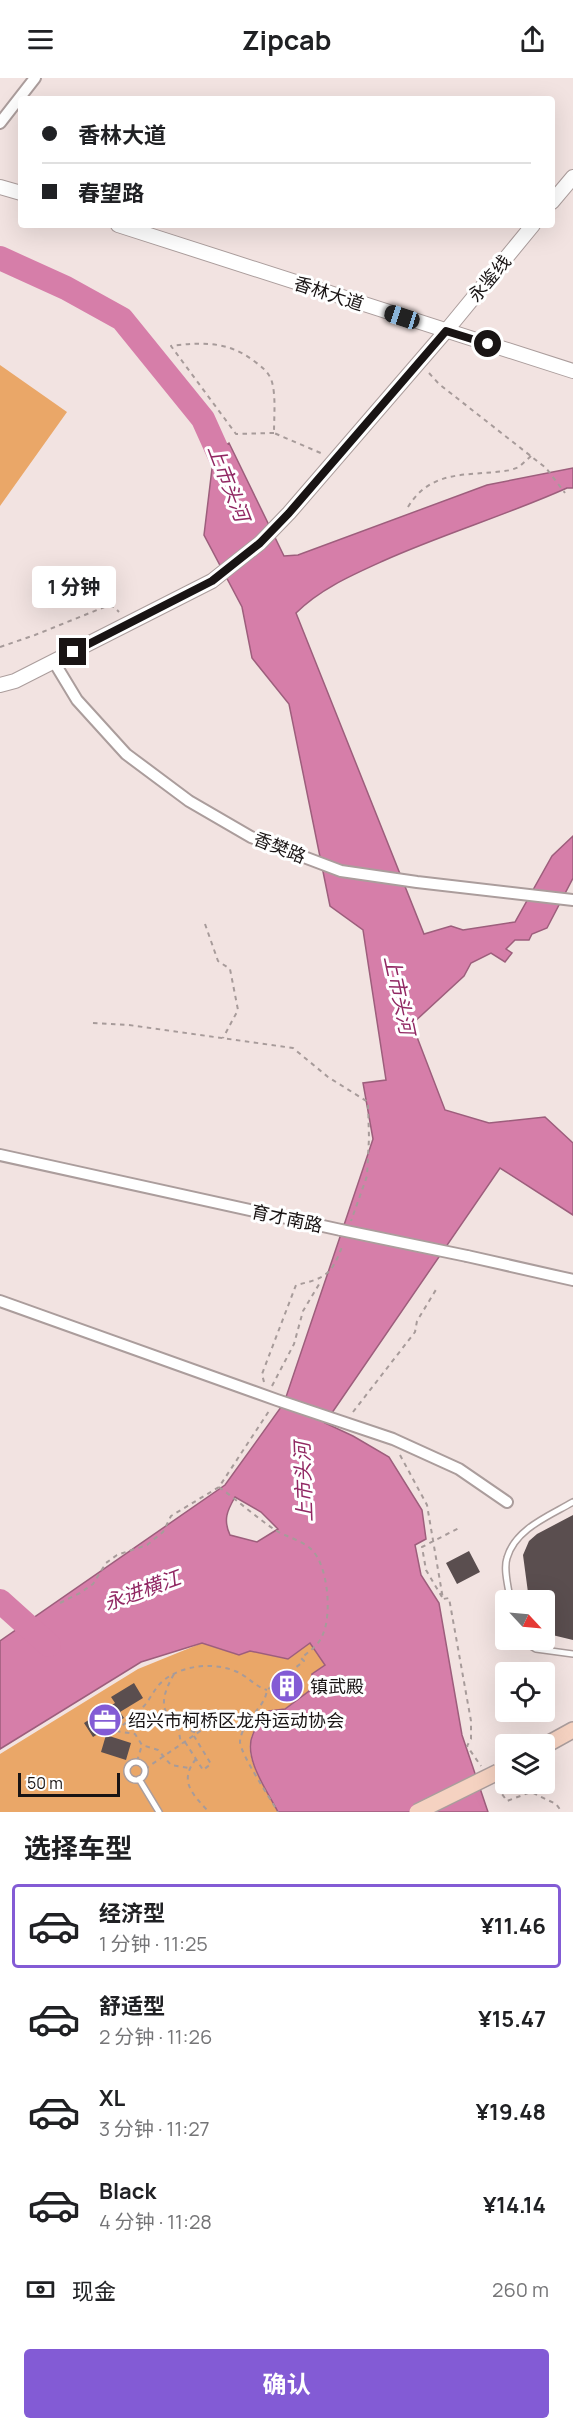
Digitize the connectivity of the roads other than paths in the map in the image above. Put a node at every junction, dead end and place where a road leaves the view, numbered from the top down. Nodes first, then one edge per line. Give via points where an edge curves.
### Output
1 (35, 78) edge
2 (21, 96) edge
3 (18, 100) edge
4 (0, 123) edge
5 (573, 177) edge
6 (0, 187) edge
7 (18, 193) edge
8 (555, 198) edge
9 (127, 228) edge
10 (531, 228) edge
11 (446, 331) junction
12 (573, 372) edge
13 (54, 662) junction
14 (0, 685) edge
15 (573, 900) edge
16 (0, 1155) edge
17 (573, 1280) edge
18 (0, 1301) edge
19 (507, 1502) dead end
20 (573, 1502) edge
21 (509, 1590) edge
22 (543, 1650) edge
23 (573, 1654) edge
24 (573, 1730) edge
25 (555, 1740) edge
26 (495, 1773) edge
27 (139, 1779) junction
28 (159, 1812) edge
29 (417, 1812) edge

1 - 2 street
3 - 4 street
5 - 8 street
6 - 7 street
9 - 11 street, 香林大道
10 - 11 street, 永鉴线
11 - 12 street, 香林大道
11 - 13 street, 永鉴线 via 260,543 212,581
13 - 14 street, 永鉴线
13 - 15 street, 香樊路 via 77,700 126,754 189,801 251,837 341,871
16 - 17 street, 育才南路, bridge
18 - 19 street via 393,1439 459,1469
20 - 21 lane via 516,1539 506,1560
22 - 23 lane
24 - 25 main road
26 - 29 main road, bridge
27 - 27 lane via 130,1778 127,1773 129,1765 137,1761 145,1769
27 - 28 lane

